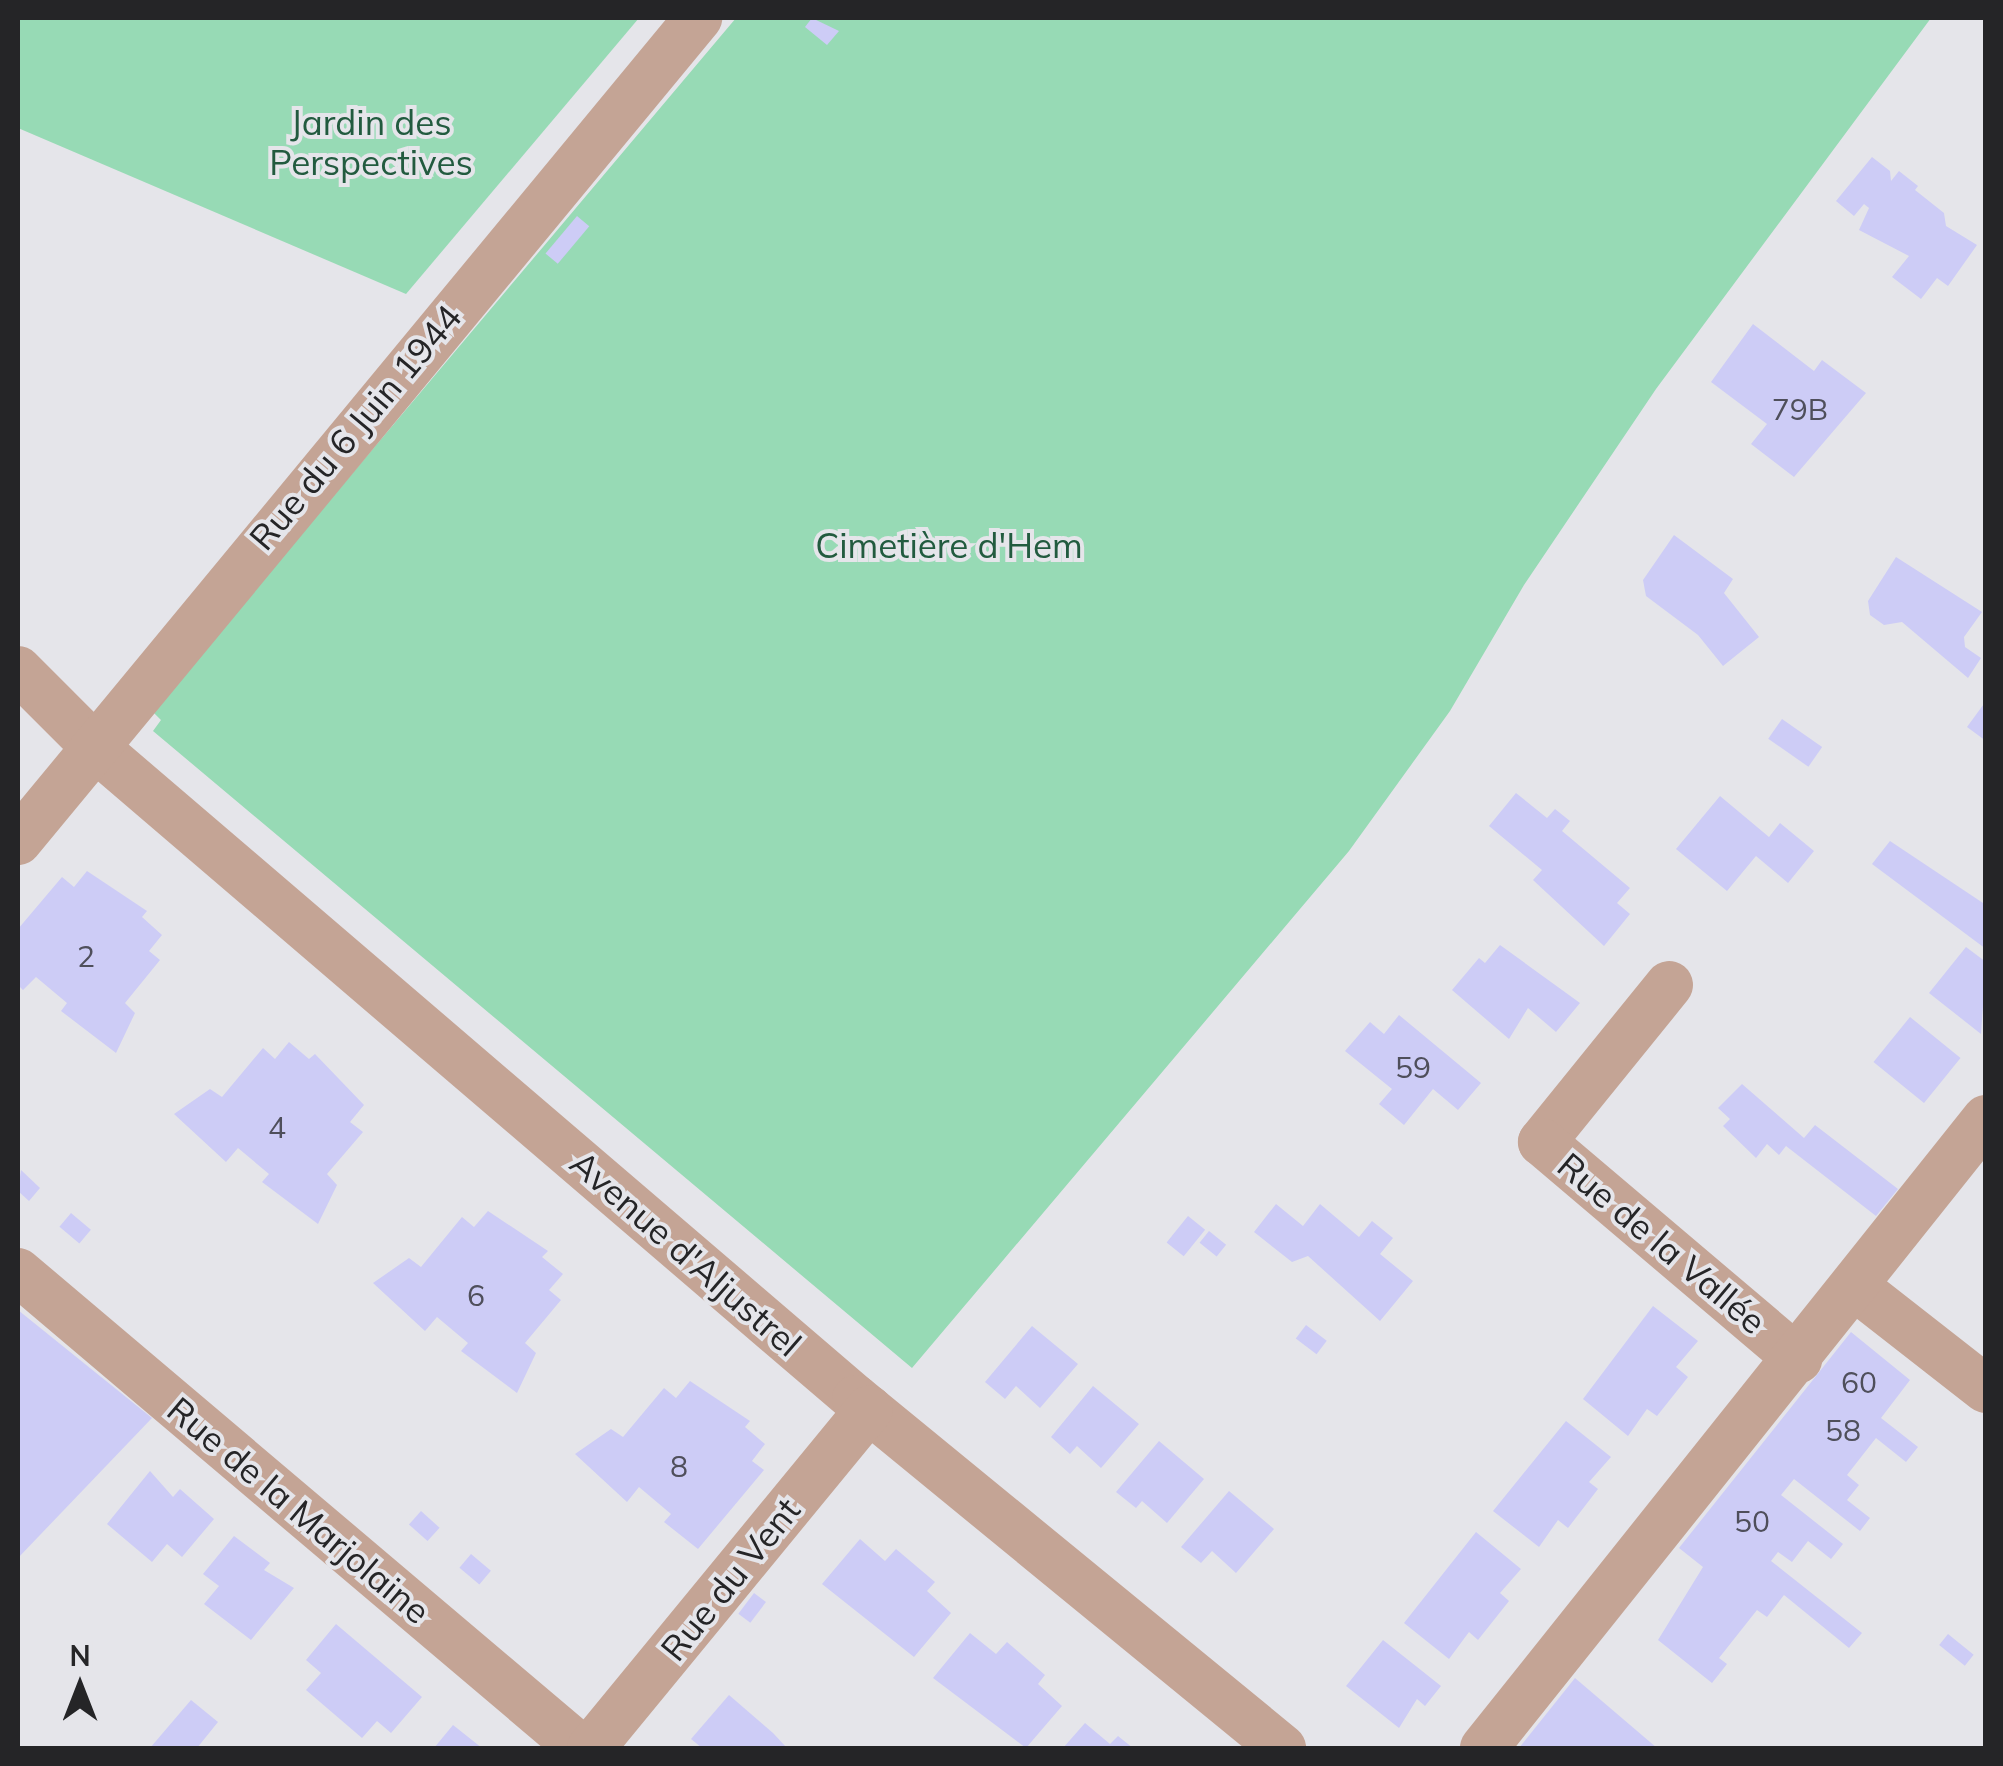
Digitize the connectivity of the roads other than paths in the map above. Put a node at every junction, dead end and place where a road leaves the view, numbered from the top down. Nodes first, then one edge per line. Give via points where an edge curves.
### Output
1 (698, 18) edge
2 (18, 670) edge
3 (18, 706) edge
4 (97, 749) junction
5 (18, 841) edge
6 (1669, 985) dead end
7 (1986, 1119) edge
8 (18, 1272) edge
9 (1854, 1286) junction
10 (1798, 1359) junction
11 (1986, 1389) edge
12 (870, 1410) junction
13 (580, 1748) edge
14 (591, 1748) edge
15 (1282, 1748) edge
16 (1484, 1748) edge

1 - 4 street, Rue du 6 Juin 1944 via 129,699
2 - 4 street, Avenue d'Aljustrel
3 - 4 street, Avenue d'Aljustrel
4 - 5 street, Rue du 6 Juin 1944
4 - 12 street, Avenue d'Aljustrel
6 - 10 street, Rue de la Vallée via 1542,1142
7 - 9 street, Rue de la Vallée
8 - 13 street, Rue de la Marjolaine
9 - 10 street, Rue de la Vallée
9 - 11 street
10 - 16 street, Rue de la Vallée
12 - 14 street, Rue du Vent
12 - 15 street, Avenue d'Aljustrel

